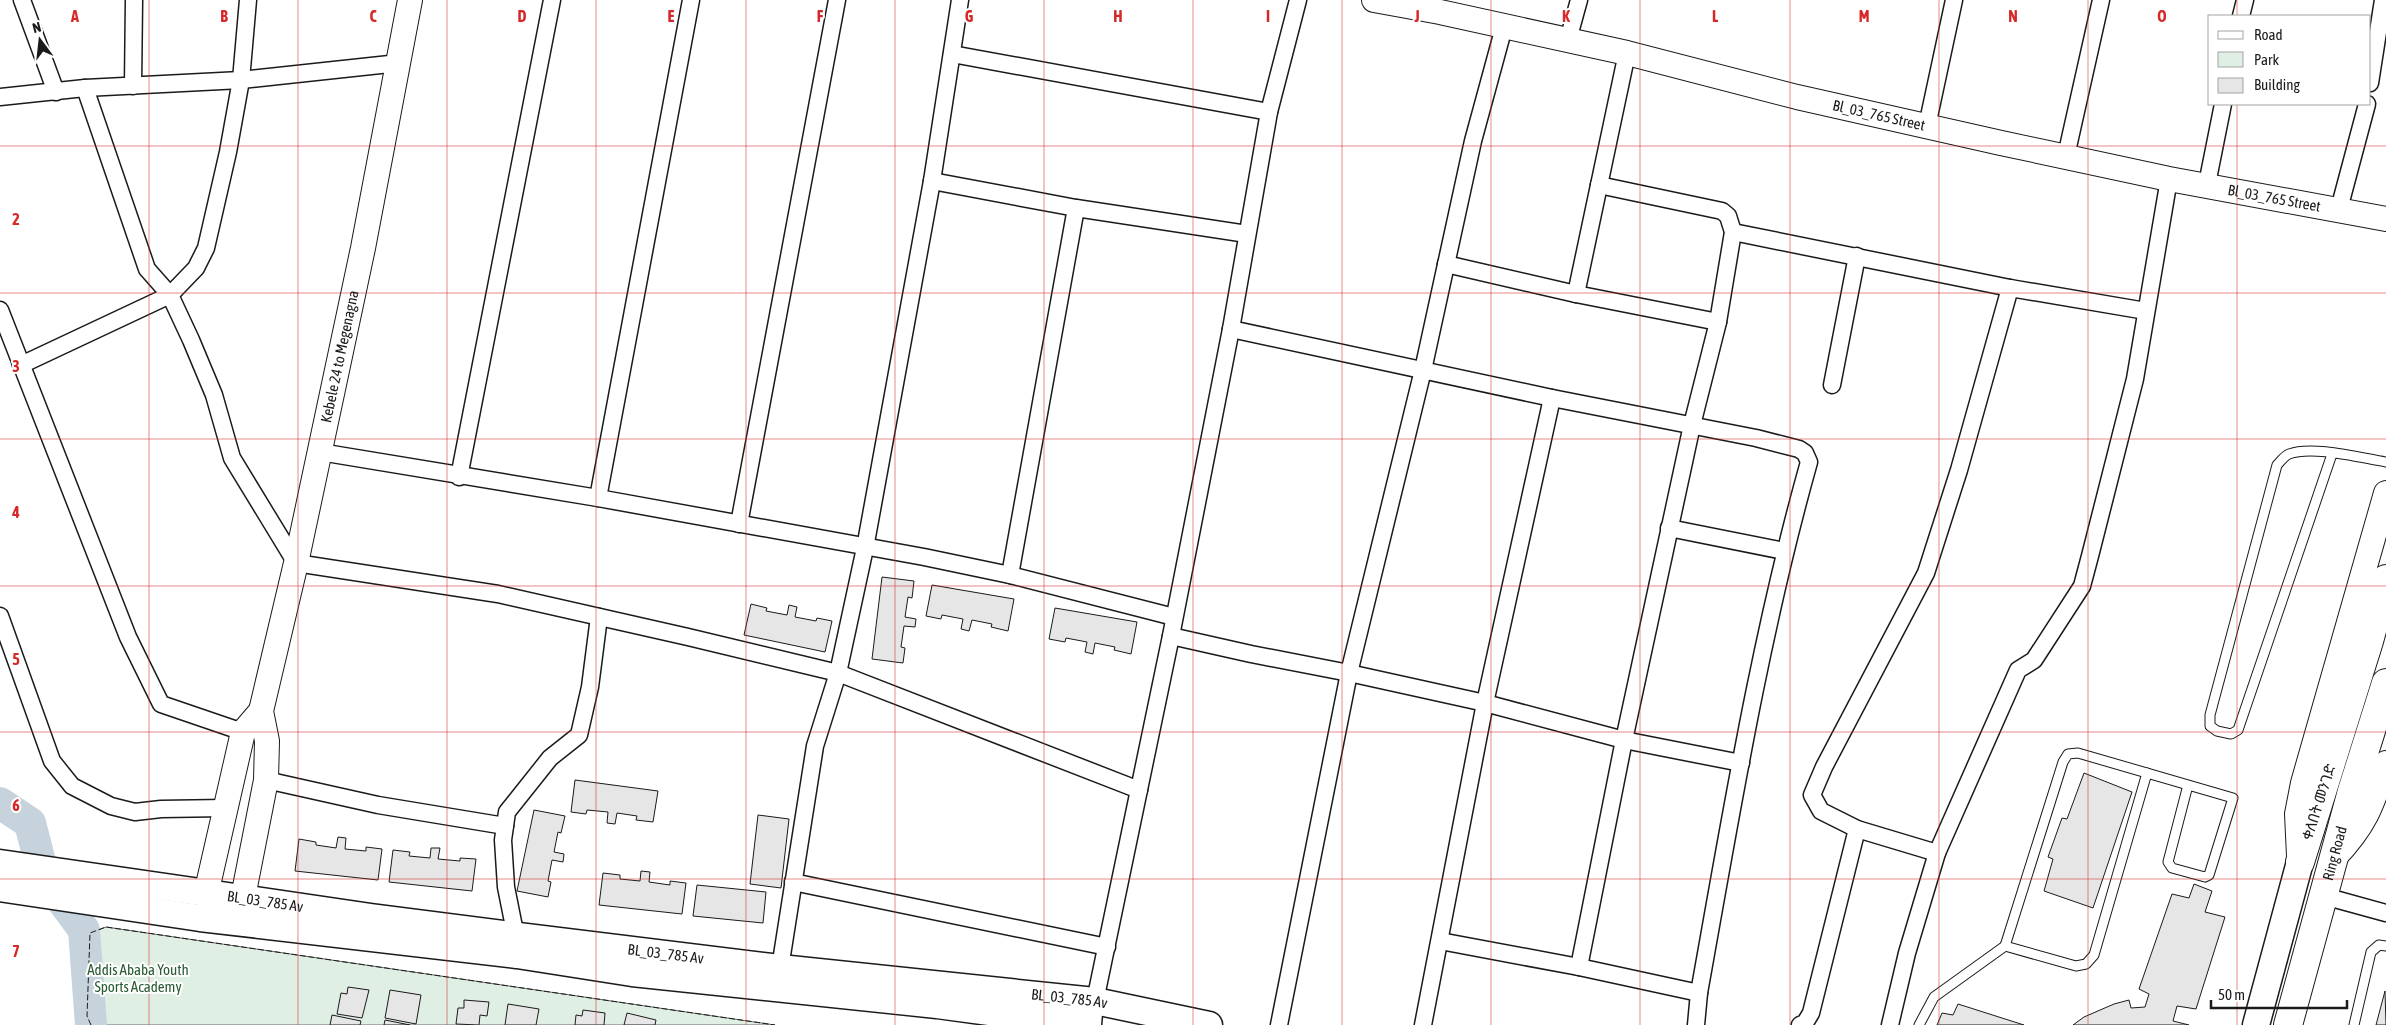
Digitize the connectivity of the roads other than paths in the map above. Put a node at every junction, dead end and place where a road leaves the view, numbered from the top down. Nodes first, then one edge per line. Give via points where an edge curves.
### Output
1 (22, 0) edge
2 (134, 0) edge
3 (248, 0) edge
4 (410, 0) edge
5 (552, 0) edge
6 (690, 0) edge
7 (838, 0) edge
8 (960, 0) edge
9 (1298, 0) edge
10 (1374, 0) edge
11 (1578, 0) edge
12 (1954, 0) edge
13 (2101, 0) edge
14 (2244, 0) edge
15 (2382, 0) edge
16 (1442, 6) edge
17 (2241, 15) edge
18 (1504, 27) junction
19 (1568, 40) junction
20 (1627, 53) junction
21 (952, 54) junction
22 (398, 63) junction
23 (2371, 76) edge
24 (241, 80) junction
25 (133, 86) junction
26 (85, 88) junction
27 (56, 92) junction
28 (0, 97) edge
29 (2223, 105) edge
30 (2366, 105) edge
31 (1269, 112) junction
32 (1927, 126) junction
33 (2066, 156) junction
34 (2169, 179) junction
35 (932, 181) junction
36 (2207, 184) junction
37 (1599, 185) junction
38 (1076, 208) junction
39 (2338, 209) junction
40 (2386, 219) edge
41 (1733, 232) junction
42 (1247, 234) junction
43 (1857, 256) junction
44 (1446, 264) junction
45 (2010, 288) junction
46 (1576, 294) junction
47 (170, 295) junction
48 (0, 310) edge
49 (2146, 312) junction
50 (1718, 322) junction
51 (1231, 329) junction
52 (21, 365) junction
53 (1422, 370) junction
54 (1832, 385) dead end
55 (1552, 398) junction
56 (1692, 425) junction
57 (320, 452) junction
58 (2332, 454) junction
59 (2386, 462) edge
60 (459, 476) junction
61 (2386, 493) edge
62 (598, 498) junction
63 (739, 524) junction
64 (1670, 528) junction
65 (865, 548) junction
66 (1784, 551) junction
67 (296, 563) junction
68 (1010, 575) junction
69 (2386, 579) edge
70 (0, 616) edge
71 (599, 617) junction
72 (1174, 617) junction
73 (1171, 636) junction
74 (838, 673) junction
75 (1349, 673) junction
76 (2386, 683) edge
77 (1485, 703) junction
78 (261, 711) junction
79 (242, 732) junction
80 (1624, 740) junction
81 (1741, 763) junction
82 (2386, 763) edge
83 (2147, 773) junction
84 (266, 780) junction
85 (2188, 785) junction
86 (1140, 790) junction
87 (225, 808) junction
88 (505, 826) junction
89 (1857, 829) junction
90 (1937, 853) junction
91 (2333, 859) junction
92 (2300, 862) junction
93 (0, 863) edge
94 (793, 882) junction
95 (0, 888) edge
96 (206, 894) junction
97 (2324, 896) junction
98 (243, 897) junction
99 (2386, 913) edge
100 (1440, 941) junction
101 (517, 945) junction
102 (2005, 946) junction
103 (2386, 946) edge
104 (1107, 947) junction
105 (1579, 967) junction
106 (780, 968) junction
107 (1699, 993) junction
108 (1094, 1013) edge
109 (1085, 1025) edge
110 (1209, 1025) edge
111 (1278, 1025) edge
112 (1423, 1025) edge
113 (1696, 1025) edge
114 (1709, 1025) edge
115 (1800, 1025) edge
116 (1890, 1025) edge
117 (1919, 1025) edge
118 (2256, 1025) edge
119 (2288, 1025) edge
120 (2354, 1025) edge

1 - 27 street
2 - 25 street
3 - 24 street
4 - 22 street, Kebele 24 to Megenagna
5 - 60 street
6 - 62 street
7 - 63 street
8 - 21 street
9 - 31 street
10 - 16 street, Bl_03_765 Street
11 - 19 street
12 - 32 street
13 - 33 street
14 - 17 street
15 - 23 street
16 - 18 street, Bl_03_765 Street
18 - 19 street, Bl_03_765 Street
18 - 44 street via 1472,141
19 - 20 street, Bl_03_765 Street
20 - 32 street, Bl_03_765 Street via 1797,97
20 - 37 street
21 - 31 street
21 - 35 street
22 - 24 street
22 - 57 street, Kebele 24 to Megenagna
24 - 25 street
24 - 47 street via 206,248 196,268
25 - 26 street
26 - 27 street
26 - 47 street via 147,269
27 - 28 street
29 - 36 street
30 - 39 street
31 - 42 street
32 - 33 street, Bl_03_765 Street
33 - 34 street, Bl_03_765 Street
34 - 36 street, Bl_03_765 Street
34 - 49 street
35 - 38 street
35 - 65 street
36 - 39 street, Bl_03_765 Street
37 - 41 street via 1722,211 1728,216
37 - 46 street
38 - 42 street
38 - 68 street
39 - 40 street, Bl_03_765 Street
41 - 43 street
41 - 50 street
42 - 51 street
43 - 45 street
43 - 54 street
44 - 46 street
44 - 53 street
45 - 49 street
45 - 89 street via 1959,470 1926,572 1812,795 1821,811
46 - 50 street
47 - 52 street
47 - 67 street via 214,396 232,458
48 - 52 street
49 - 90 street via 2135,380 2082,586 2034,660 2018,670
50 - 56 street
51 - 53 street
51 - 72 street
52 - 79 street via 128,637 161,704
53 - 55 street
53 - 75 street
55 - 56 street
55 - 77 street
56 - 64 street
56 - 66 street via 1756,438 1804,453 1809,462
57 - 60 street
57 - 67 street, Kebele 24 to Megenagna
58 - 58 lane via 2238,730 2231,734 2216,731 2210,726 2210,715 2277,465 2287,455 2303,450
58 - 59 lane
60 - 62 street
61 - 92 street via 2302,783 2297,814
62 - 63 street
63 - 65 street
64 - 66 street
64 - 80 street
65 - 68 street
65 - 74 street
66 - 81 street
67 - 71 street via 498,594
67 - 78 street, Kebele 24 to Megenagna
68 - 72 street
69 - 92 highway, ቀለበት መንገድ
70 - 87 street via 52,761 72,786 111,806 134,812
71 - 74 street
71 - 88 street via 590,687 579,735 550,758 507,812
72 - 73 street
73 - 75 street
73 - 86 street
74 - 86 street
74 - 94 street via 816,746
75 - 77 street
75 - 111 street
76 - 91 highway, Ring Road
77 - 80 street
77 - 100 street
78 - 79 street
78 - 84 street via 267,741
79 - 87 street
80 - 81 street
80 - 105 street
81 - 107 street
82 - 91 street via 2364,821 2354,838
83 - 85 lane
83 - 102 lane via 2078,753 2068,754
83 - 102 lane via 2094,954 2086,964 2076,966
84 - 88 street via 378,805
84 - 98 street
85 - 85 lane via 2168,862 2172,868 2205,878 2210,875 2233,798
86 - 104 street
87 - 96 street
88 - 101 street via 506,887
89 - 90 street
89 - 115 street via 1811,1013 1806,1023
90 - 116 street via 1907,953
91 - 97 highway, Ring Road
92 - 118 main road, ቀለበት መንገድ
93 - 96 main road, BL_03_785 Av
94 - 104 street
94 - 106 street
95 - 101 main road, BL_03_785 Av via 116,907
96 - 98 main road, BL_03_785 Av
97 - 99 street
97 - 119 highway, Ring Road
98 - 101 main road, BL_03_785 Av
100 - 105 street
100 - 112 street
101 - 106 main road, BL_03_785 Av
101 - 109 main road, BL_03_785 Av via 632,973 937,1005
102 - 117 lane via 1934,997
103 - 120 lane via 2378,945 2370,952
104 - 108 street
105 - 107 street
106 - 108 main road, BL_03_785 Av
107 - 113 street
108 - 110 main road, BL_03_785 Av
113 - 114 street

